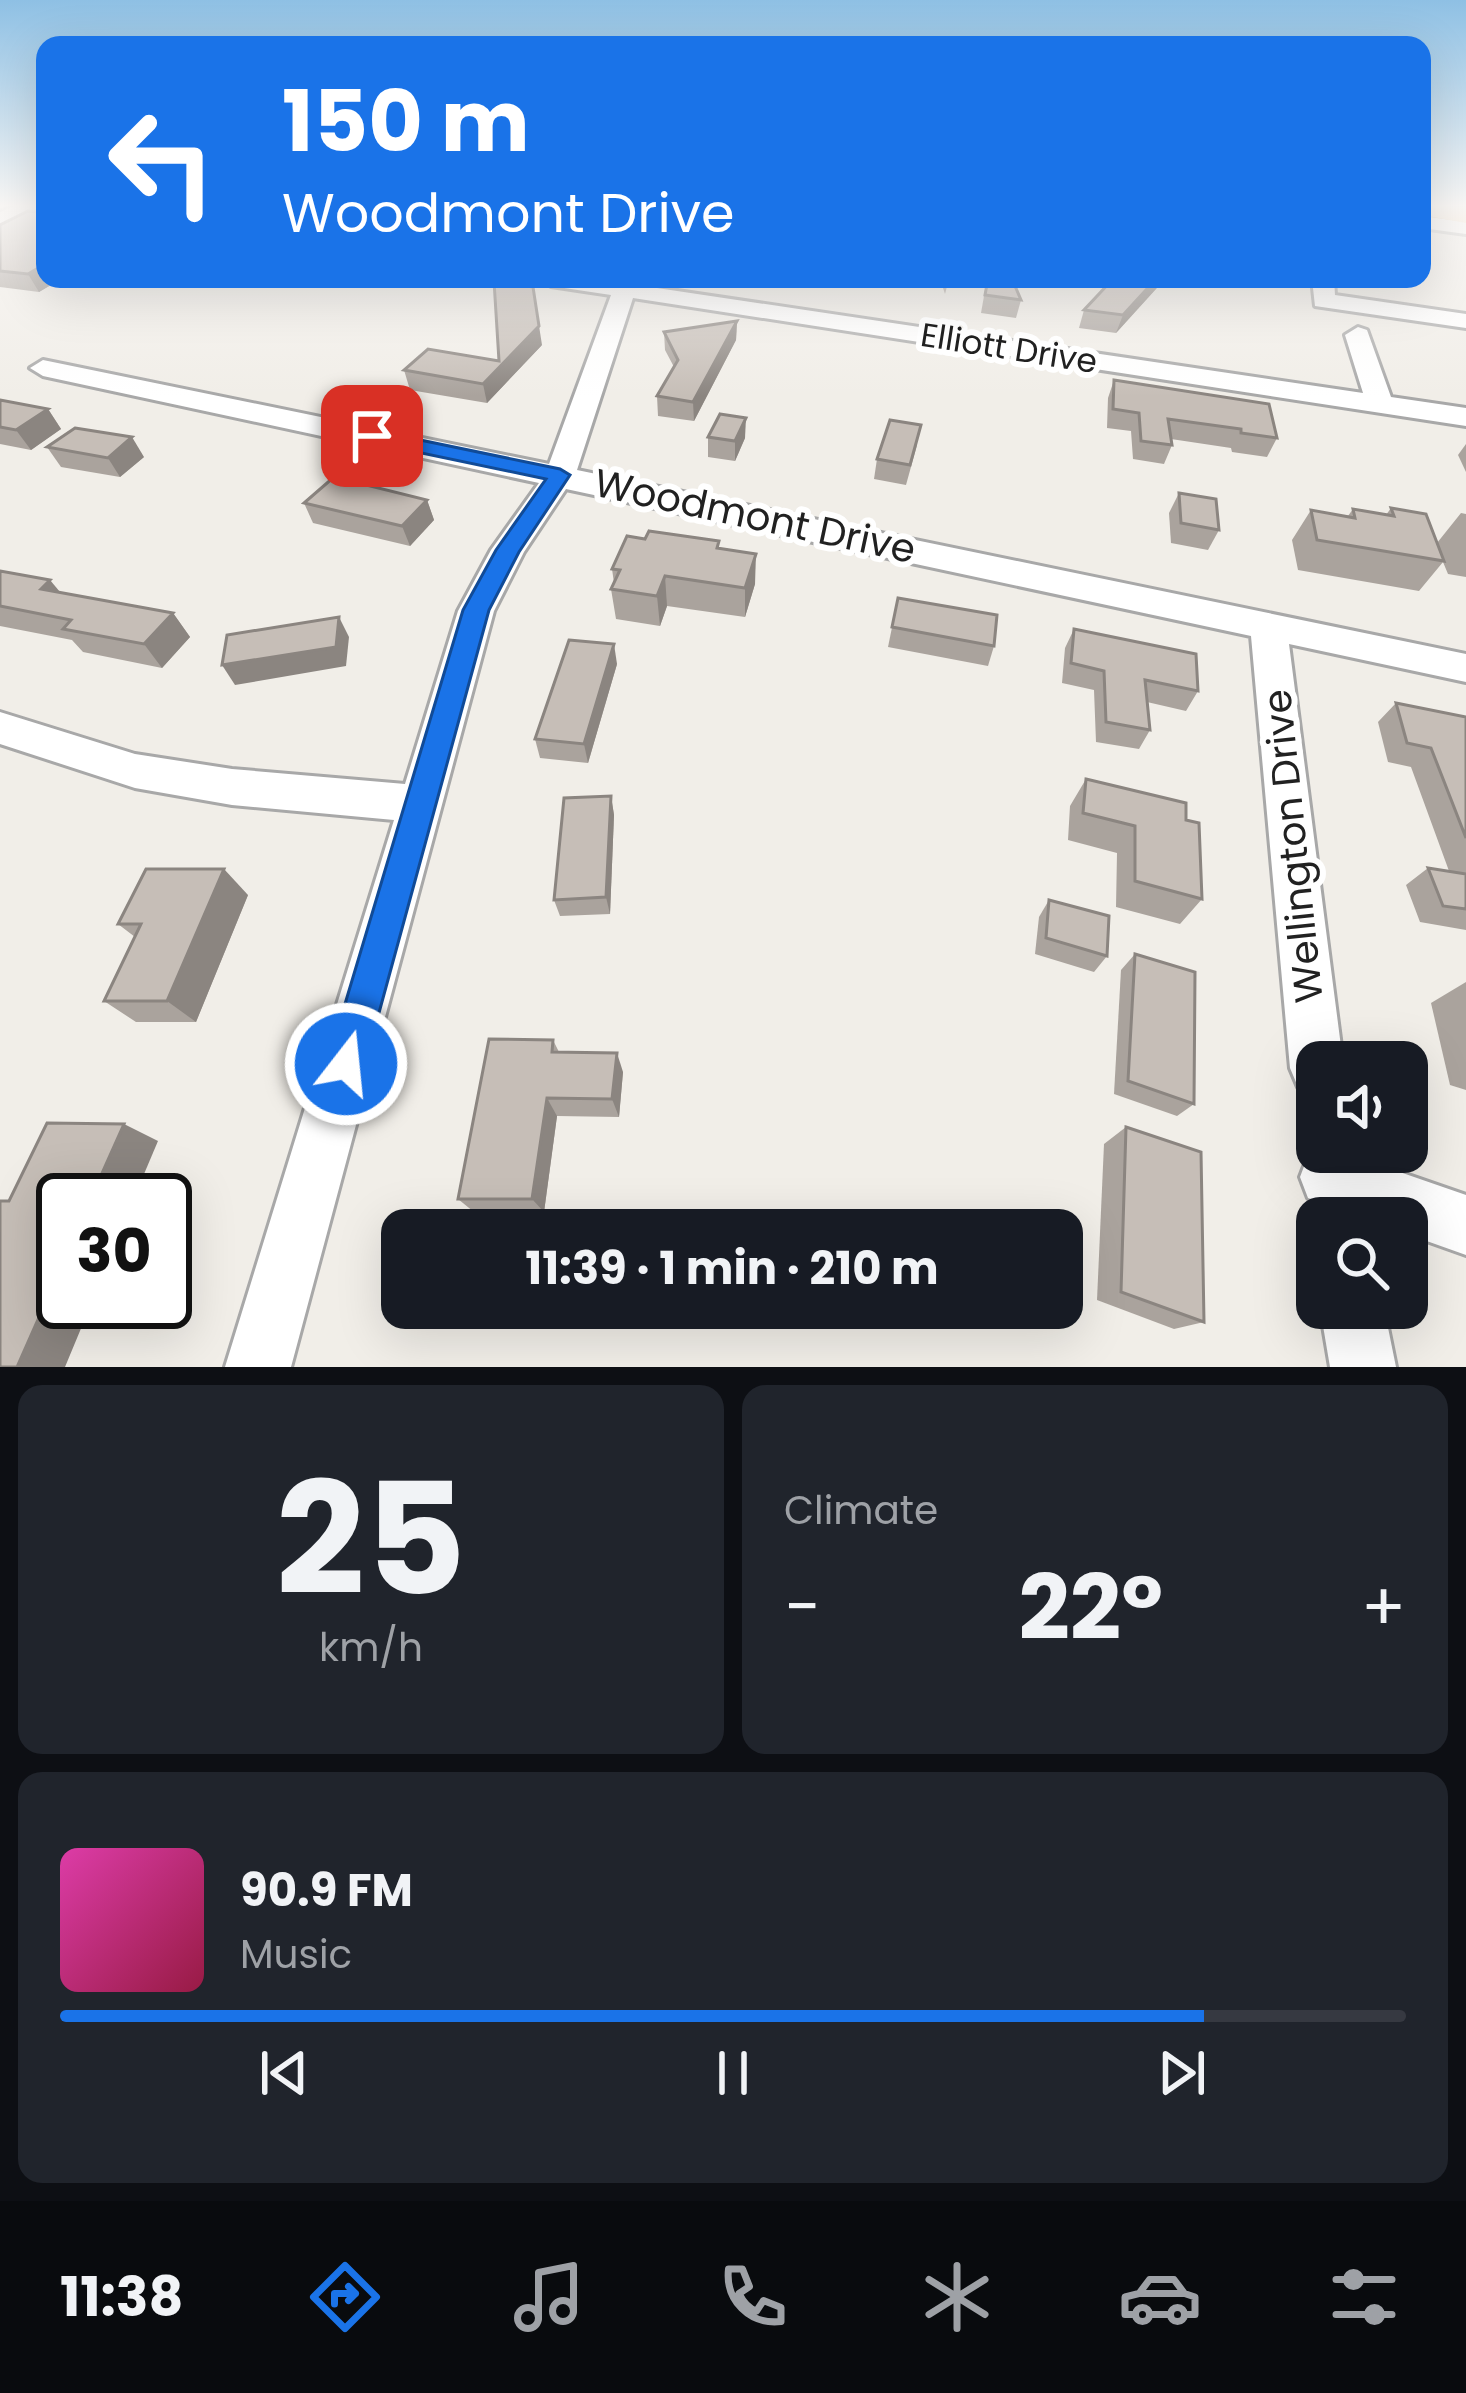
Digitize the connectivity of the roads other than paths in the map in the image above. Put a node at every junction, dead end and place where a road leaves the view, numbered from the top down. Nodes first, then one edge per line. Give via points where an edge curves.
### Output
1 (625, 288) edge
2 (645, 288) edge
3 (1323, 288) edge
4 (1466, 321) edge
5 (1358, 334) dead end
6 (43, 368) dead end
7 (1380, 404) junction
8 (1466, 418) edge
9 (560, 475) junction
10 (1268, 625) junction
11 (1466, 668) edge
12 (0, 728) edge
13 (421, 804) junction
14 (1314, 1041) edge
15 (1330, 1182) edge
16 (1466, 1225) edge
17 (1356, 1329) edge
18 (258, 1367) edge
19 (1363, 1367) edge

1 - 9 street
2 - 7 street, Elliott Drive
3 - 4 street via 1323,302
5 - 7 street
6 - 9 street, Woodmont Drive
7 - 8 street, Elliott Drive
9 - 10 street, Woodmont Drive
9 - 13 street via 476,610
10 - 11 street, Woodmont Drive
10 - 14 street, Wellington Drive
12 - 13 street via 135,771
13 - 18 street
15 - 16 street
17 - 19 street

